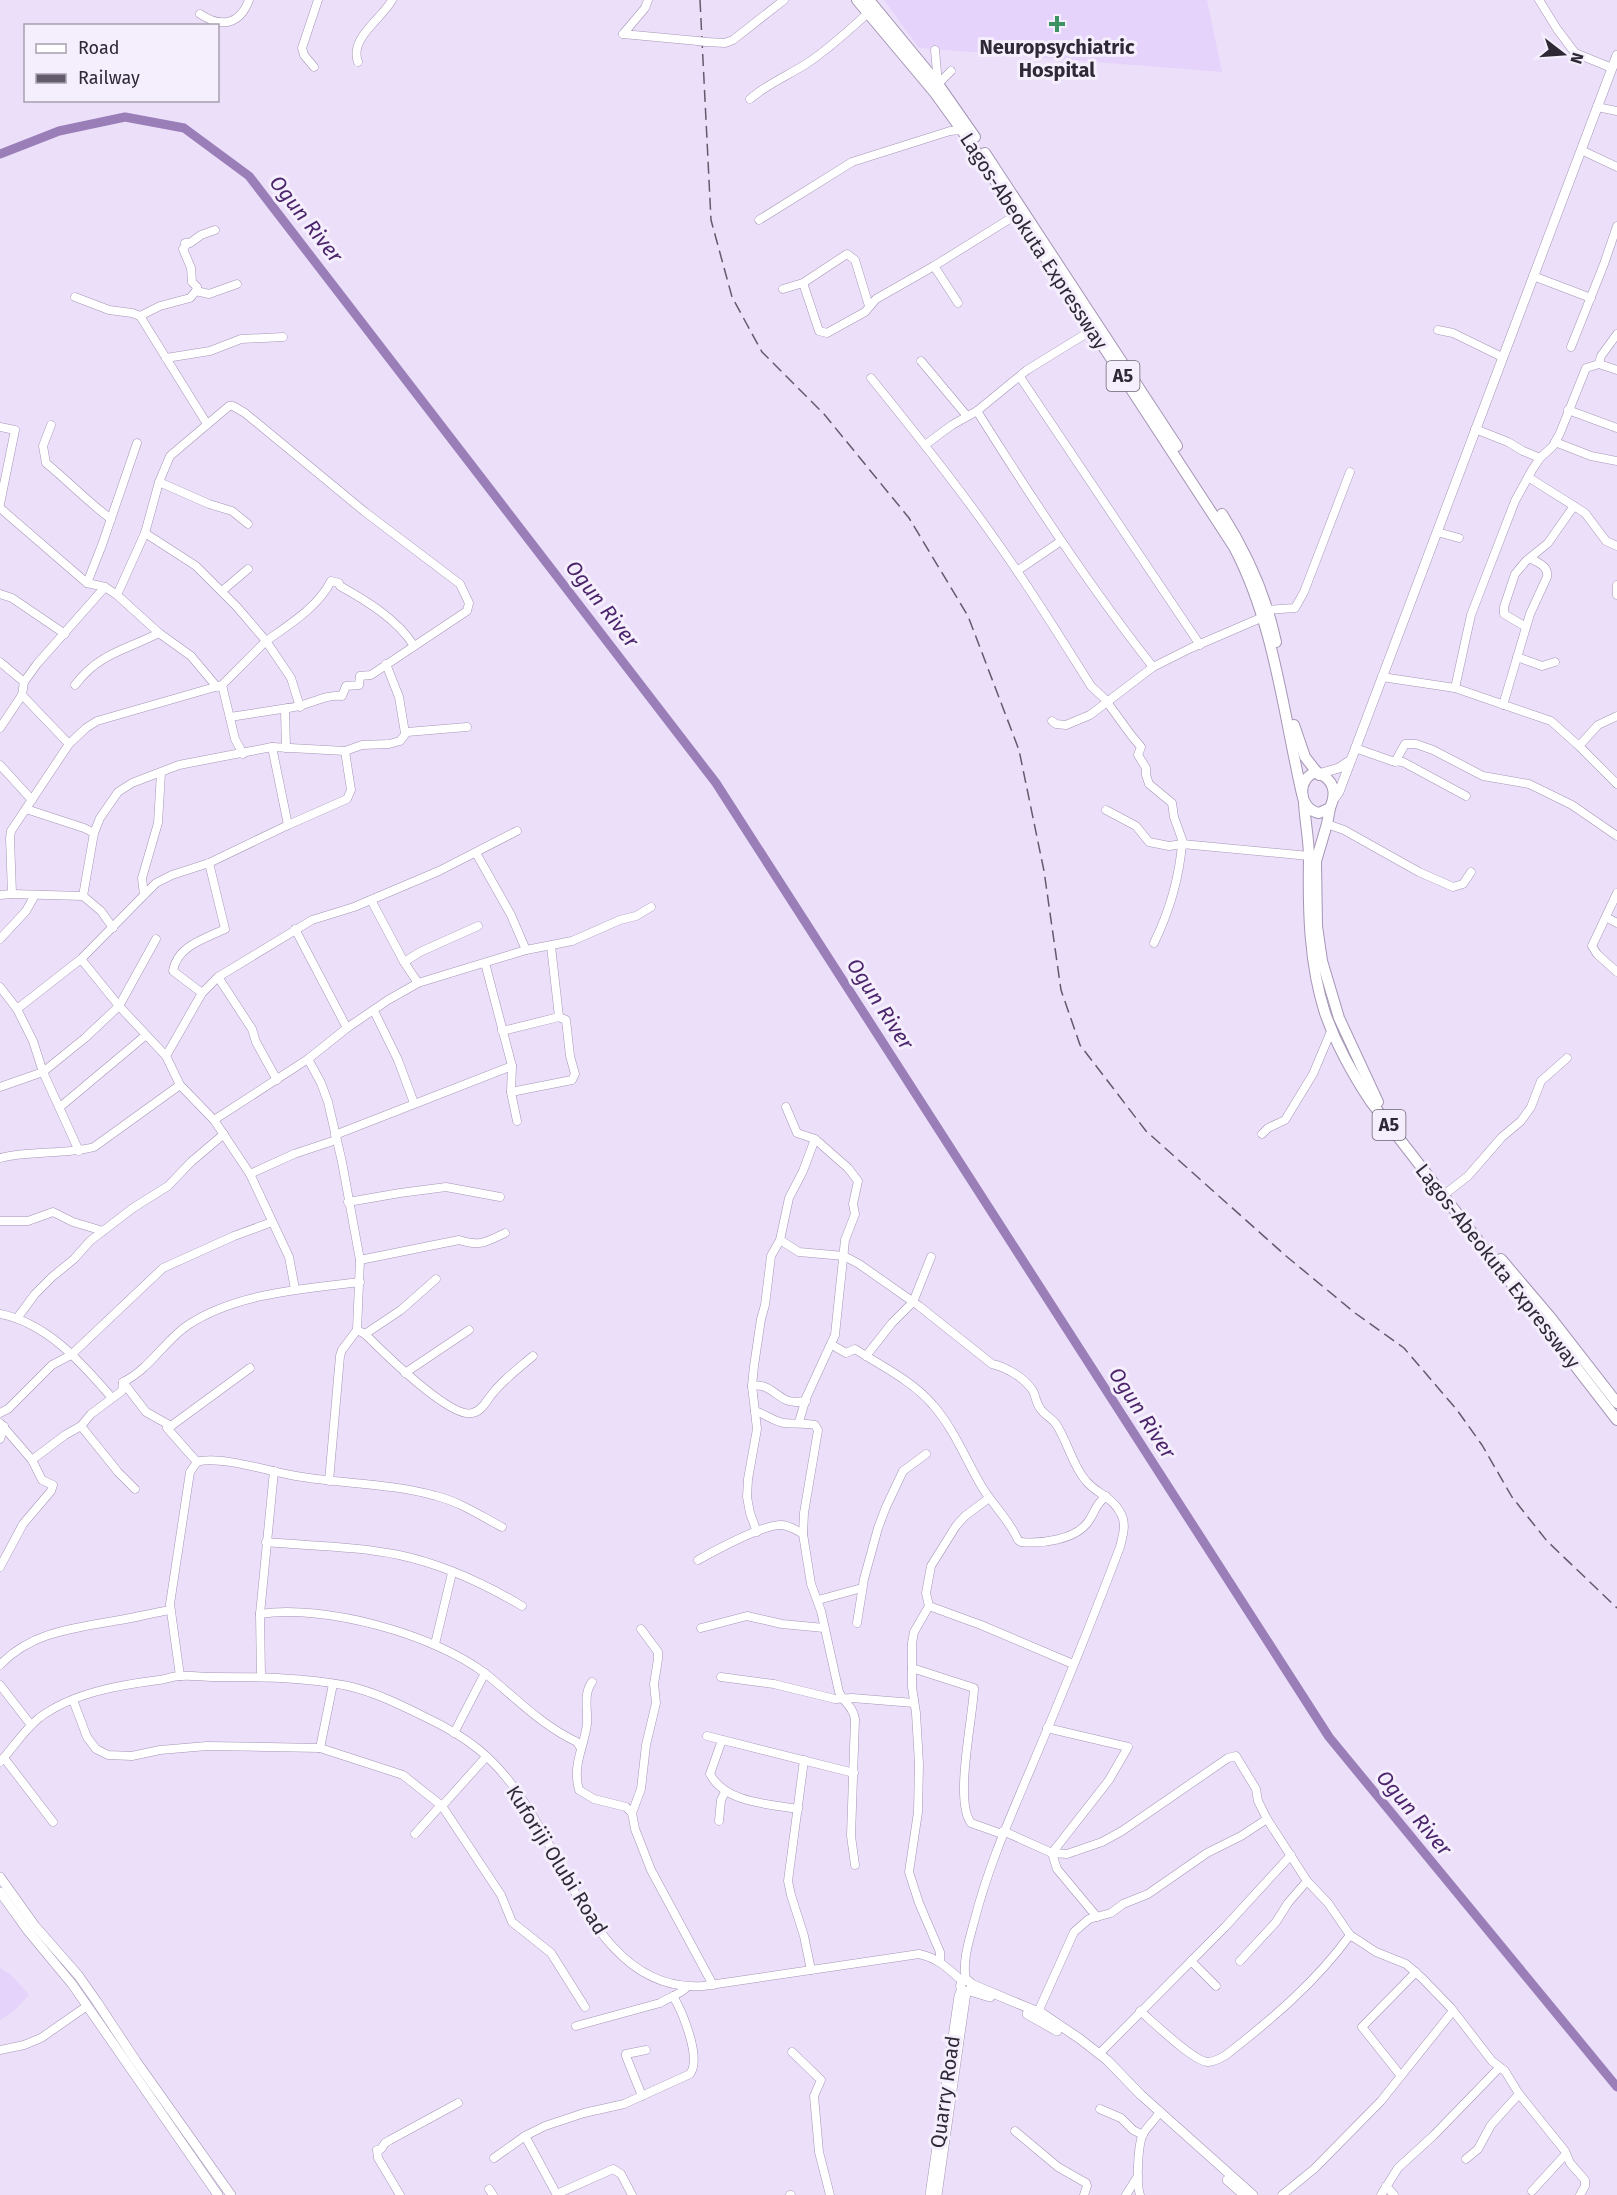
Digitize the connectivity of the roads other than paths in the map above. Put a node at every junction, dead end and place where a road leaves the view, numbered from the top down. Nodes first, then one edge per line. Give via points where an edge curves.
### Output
1 (249, 0) edge
2 (318, 0) edge
3 (392, 0) edge
4 (648, 0) edge
5 (784, 0) edge
6 (858, 0) edge
7 (869, 0) edge
8 (1539, 0) edge
9 (868, 13) junction
10 (200, 14) dead end
11 (935, 50) dead end
12 (1617, 55) edge
13 (358, 62) dead end
14 (314, 67) dead end
15 (1612, 68) junction
16 (951, 71) dead end
17 (938, 84) junction
18 (750, 99) dead end
19 (1597, 107) junction
20 (1617, 111) edge
21 (961, 130) junction
22 (1581, 150) junction
23 (1617, 168) edge
24 (1017, 215) junction
25 (759, 220) dead end
26 (1617, 227) edge
27 (215, 230) dead end
28 (934, 266) junction
29 (1533, 276) junction
30 (803, 283) junction
31 (237, 284) dead end
32 (783, 290) dead end
33 (196, 291) junction
34 (75, 297) dead end
35 (1591, 298) junction
36 (958, 303) dead end
37 (869, 306) junction
38 (140, 316) junction
39 (1092, 330) junction
40 (1438, 330) dead end
41 (1617, 333) edge
42 (283, 337) dead end
43 (1571, 347) dead end
44 (1502, 357) junction
45 (166, 358) junction
46 (921, 361) dead end
47 (1599, 364) junction
48 (1617, 370) edge
49 (1020, 377) junction
50 (871, 378) dead end
51 (1568, 410) junction
52 (977, 411) junction
53 (967, 416) junction
54 (207, 424) junction
55 (51, 425) dead end
56 (0, 427) edge
57 (1617, 428) edge
58 (1475, 429) junction
59 (1555, 442) junction
60 (137, 443) dead end
61 (925, 445) junction
62 (1540, 458) junction
63 (1617, 461) edge
64 (1350, 472) dead end
65 (1528, 477) junction
66 (159, 482) junction
67 (0, 506) edge
68 (1574, 506) junction
69 (111, 519) junction
70 (248, 524) dead end
71 (1437, 532) junction
72 (145, 533) junction
73 (1459, 538) dead end
74 (1061, 541) junction
75 (1617, 544) edge
76 (1530, 558) junction
77 (248, 569) dead end
78 (1017, 571) junction
79 (87, 583) junction
80 (1617, 585) edge
81 (105, 587) junction
82 (222, 591) junction
83 (0, 594) edge
84 (117, 595) junction
85 (1617, 595) edge
86 (1265, 613) junction
87 (1526, 627) junction
88 (159, 633) junction
89 (65, 634) junction
90 (266, 641) junction
91 (1200, 645) junction
92 (414, 646) junction
93 (1517, 657) junction
94 (0, 662) edge
95 (1555, 662) dead end
96 (386, 664) junction
97 (1153, 667) junction
98 (1382, 677) junction
99 (24, 682) junction
100 (75, 684) dead end
101 (219, 686) junction
102 (1455, 688) junction
103 (22, 695) junction
104 (1107, 702) junction
105 (1503, 705) junction
106 (300, 706) junction
107 (288, 708) junction
108 (1617, 716) edge
109 (230, 717) junction
110 (1052, 721) dead end
111 (467, 727) dead end
112 (0, 728) edge
113 (407, 732) junction
114 (69, 744) junction
115 (1580, 746) junction
116 (272, 747) junction
117 (286, 748) junction
118 (1355, 748) junction
119 (345, 752) junction
120 (243, 753) junction
121 (1351, 760) junction
122 (1395, 762) junction
123 (0, 765) edge
124 (161, 773) junction
125 (1321, 774) junction
126 (1617, 784) edge
127 (1466, 796) dead end
128 (1303, 799) junction
129 (32, 800) junction
130 (1331, 804) junction
131 (26, 809) junction
132 (1106, 810) dead end
133 (1327, 824) junction
134 (288, 825) junction
135 (517, 831) dead end
136 (94, 833) junction
137 (1617, 836) edge
138 (1183, 844) junction
139 (476, 853) junction
140 (1309, 856) junction
141 (209, 863) junction
142 (1471, 872) dead end
143 (1617, 893) edge
144 (12, 894) junction
145 (0, 895) edge
146 (35, 895) junction
147 (144, 895) junction
148 (83, 897) junction
149 (371, 900) junction
150 (651, 907) dead end
151 (1606, 917) junction
152 (1617, 923) edge
153 (478, 927) dead end
154 (113, 928) junction
155 (295, 929) junction
156 (0, 939) edge
157 (156, 939) dead end
158 (1154, 942) dead end
159 (551, 946) junction
160 (526, 950) junction
161 (81, 959) junction
162 (404, 962) junction
163 (485, 963) junction
164 (1617, 972) edge
165 (218, 977) junction
166 (418, 983) junction
167 (0, 987) edge
168 (202, 993) junction
169 (119, 1006) junction
170 (17, 1010) junction
171 (375, 1011) junction
172 (559, 1017) junction
173 (347, 1028) junction
174 (1332, 1029) junction
175 (502, 1031) junction
176 (146, 1035) junction
177 (166, 1056) junction
178 (1567, 1058) dead end
179 (308, 1059) junction
180 (512, 1066) junction
181 (43, 1072) junction
182 (277, 1080) junction
183 (180, 1085) junction
184 (0, 1087) edge
185 (511, 1092) junction
186 (414, 1103) junction
187 (60, 1107) junction
188 (786, 1107) dead end
189 (214, 1120) junction
190 (517, 1121) dead end
191 (224, 1134) junction
192 (1262, 1134) dead end
193 (335, 1137) junction
194 (815, 1139) junction
195 (80, 1151) junction
196 (0, 1158) edge
197 (250, 1174) junction
198 (1445, 1194) junction
199 (500, 1197) dead end
200 (348, 1202) junction
201 (0, 1221) edge
202 (272, 1222) junction
203 (104, 1231) junction
204 (505, 1233) dead end
205 (780, 1240) junction
206 (844, 1256) junction
207 (930, 1257) dead end
208 (360, 1260) junction
209 (436, 1279) dead end
210 (360, 1282) junction
211 (296, 1289) junction
212 (913, 1302) junction
213 (0, 1314) edge
214 (18, 1317) junction
215 (470, 1330) dead end
216 (361, 1332) junction
217 (832, 1345) junction
218 (71, 1355) junction
219 (533, 1356) dead end
220 (866, 1356) junction
221 (250, 1368) dead end
222 (405, 1373) junction
223 (123, 1382) junction
224 (752, 1386) junction
225 (1602, 1392) junction
226 (112, 1398) junction
227 (806, 1401) junction
228 (1617, 1403) edge
229 (755, 1411) junction
230 (0, 1413) edge
231 (1616, 1420) edge
232 (799, 1422) junction
233 (2, 1425) edge
234 (81, 1426) junction
235 (171, 1426) junction
236 (0, 1439) edge
237 (926, 1454) dead end
238 (32, 1460) junction
239 (197, 1461) junction
240 (274, 1471) junction
241 (329, 1481) junction
242 (135, 1489) dead end
243 (1106, 1496) junction
244 (989, 1498) junction
245 (502, 1527) dead end
246 (758, 1532) junction
247 (803, 1534) junction
248 (266, 1542) junction
249 (698, 1560) dead end
250 (0, 1567) edge
251 (452, 1573) junction
252 (862, 1587) junction
253 (818, 1600) junction
254 (522, 1606) dead end
255 (928, 1606) junction
256 (170, 1610) junction
257 (260, 1614) junction
258 (857, 1623) dead end
259 (701, 1628) dead end
260 (824, 1628) junction
261 (641, 1629) dead end
262 (435, 1644) junction
263 (1073, 1664) junction
264 (0, 1665) edge
265 (912, 1668) junction
266 (485, 1673) junction
267 (180, 1676) junction
268 (261, 1677) junction
269 (721, 1677) dead end
270 (592, 1682) dead end
271 (333, 1684) junction
272 (0, 1685) edge
273 (842, 1698) junction
274 (73, 1700) junction
275 (914, 1703) junction
276 (31, 1725) junction
277 (1047, 1728) junction
278 (454, 1733) junction
279 (707, 1736) dead end
280 (722, 1740) junction
281 (580, 1747) junction
282 (320, 1748) junction
283 (486, 1757) junction
284 (2, 1760) edge
285 (804, 1760) junction
286 (854, 1773) junction
287 (725, 1792) junction
288 (441, 1805) junction
289 (798, 1809) junction
290 (632, 1813) junction
291 (1267, 1819) junction
292 (719, 1821) dead end
293 (53, 1822) dead end
294 (1003, 1832) junction
295 (415, 1834) dead end
296 (1052, 1852) junction
297 (1291, 1855) junction
298 (855, 1865) dead end
299 (0, 1877) edge
300 (1307, 1881) junction
301 (0, 1892) edge
302 (1097, 1917) junction
303 (32, 1929) junction
304 (1350, 1935) junction
305 (1191, 1961) junction
306 (1240, 1961) dead end
307 (940, 1962) junction
308 (811, 1970) junction
309 (1416, 1972) junction
310 (713, 1985) junction
311 (966, 1986) junction
312 (1216, 1986) dead end
313 (687, 1987) junction
314 (673, 1996) junction
315 (87, 2006) junction
316 (585, 2007) dead end
317 (1140, 2011) junction
318 (1038, 2012) junction
319 (1452, 2012) junction
320 (576, 2026) dead end
321 (0, 2050) edge
322 (645, 2050) dead end
323 (792, 2052) dead end
324 (1099, 2054) junction
325 (1500, 2067) junction
326 (1401, 2076) junction
327 (1519, 2094) junction
328 (642, 2096) junction
329 (458, 2103) dead end
330 (1100, 2109) dead end
331 (1157, 2116) junction
332 (1016, 2132) dead end
333 (1143, 2135) junction
334 (525, 2136) junction
335 (1566, 2154) junction
336 (494, 2158) dead end
337 (1467, 2159) dead end
338 (1138, 2175) junction
339 (1386, 2186) junction
340 (1532, 2191) dead end
341 (218, 2195) edge
342 (231, 2195) edge
343 (400, 2195) edge
344 (557, 2195) edge
345 (632, 2195) edge
346 (830, 2195) edge
347 (930, 2195) edge
348 (937, 2195) edge
349 (1084, 2195) edge
350 (1126, 2195) edge
351 (1140, 2195) edge
352 (1244, 2195) edge
353 (1253, 2195) edge
354 (1282, 2195) edge
355 (1381, 2195) edge
356 (1394, 2195) edge
357 (1580, 2195) edge

1 - 10 street via 240,16 225,22 216,23
2 - 14 street via 302,48
3 - 13 street via 359,43
4 - 5 street via 623,34 725,43
6 - 9 highway, Lagos-Abeokuta Expressway / A5
7 - 17 highway, Lagos-Abeokuta Expressway / A5
8 - 15 street via 1575,53
9 - 18 street via 827,49
9 - 21 highway, Lagos-Abeokuta Expressway / A5
11 - 17 street
12 - 15 main road
15 - 19 main road
16 - 17 street
17 - 86 highway, Lagos-Abeokuta Expressway / A5 via 1233,532 1254,570
19 - 20 street
19 - 22 main road
21 - 24 highway, Lagos-Abeokuta Expressway / A5
21 - 25 street via 852,162
22 - 23 street
22 - 29 main road
24 - 28 street
24 - 39 highway, Lagos-Abeokuta Expressway / A5
26 - 35 street
27 - 33 street via 185,243 183,249
28 - 36 street
28 - 37 street
29 - 35 street
29 - 44 main road
30 - 32 street
30 - 37 street via 819,331 827,333
30 - 37 street via 847,254 855,260
31 - 33 street via 209,294
33 - 38 street via 190,298
34 - 38 street
35 - 43 street
38 - 45 street
39 - 49 street
39 - 86 highway, Lagos-Abeokuta Expressway / A5 via 1234,547
40 - 44 street via 1453,333
41 - 47 street
42 - 45 street via 241,339 210,351
44 - 58 main road
45 - 54 street
46 - 53 street
47 - 48 street
47 - 51 street via 1586,368
49 - 52 street
49 - 91 street
50 - 61 street
51 - 57 street
51 - 59 street
52 - 53 street
52 - 74 street
53 - 61 street
54 - 66 street via 170,456
54 - 92 street via 229,406 244,412 460,584 469,603 467,611
55 - 69 street via 43,446 46,463
56 - 67 street via 15,430
58 - 62 street
58 - 71 main road
59 - 62 street
59 - 63 street
60 - 69 street
61 - 78 street
62 - 65 street
64 - 86 street via 1295,608
65 - 68 street
65 - 102 street via 1515,501 1472,615
66 - 70 street via 232,511
66 - 72 street
67 - 79 street
68 - 75 street via 1592,520 1606,541
68 - 76 street via 1548,543
69 - 79 street
71 - 73 street
71 - 98 main road
72 - 82 street via 196,566
72 - 84 street
74 - 78 street
74 - 97 street via 1112,616
76 - 87 street via 1548,573
76 - 87 street via 1515,574 1504,607 1504,614
77 - 82 street
78 - 104 street via 1091,686
79 - 81 street
80 - 85 street
81 - 84 street
81 - 89 street
82 - 90 street
83 - 89 street
84 - 88 street
86 - 91 street
86 - 125 highway, Lagos-Abeokuta Expressway / A5 via 1297,739 1305,757
86 - 128 highway, Lagos-Abeokuta Expressway / A5
87 - 93 street
88 - 100 street via 98,661
88 - 101 street via 191,656
89 - 99 street
90 - 92 street via 326,593 332,581 397,625
90 - 101 street
90 - 106 street via 291,678
91 - 97 street
92 - 96 street
93 - 95 street via 1542,666
93 - 105 street
94 - 99 street
96 - 106 street via 371,675 360,676 359,685 346,686 342,696 330,694
96 - 113 street
97 - 104 street
98 - 102 street
98 - 118 main road
99 - 103 street
101 - 109 street
101 - 114 street via 97,721
102 - 105 street
103 - 112 street
103 - 114 street
104 - 110 street via 1090,715 1066,725
104 - 138 street via 1141,747 1138,755 1149,784 1172,803
105 - 115 street via 1551,721
106 - 107 street
107 - 109 street
107 - 117 street
108 - 115 street via 1598,725
109 - 120 street
111 - 113 street
113 - 119 street via 400,741
114 - 129 street
115 - 126 street
116 - 117 street
116 - 120 street
116 - 134 street
117 - 119 street
118 - 121 main road
118 - 122 street
119 - 134 street via 351,790 347,799
120 - 124 street via 179,765
121 - 125 main road
121 - 130 main road
122 - 127 street via 1403,762
122 - 137 street via 1405,744 1416,744 1483,776 1529,784 1572,805
123 - 129 street
124 - 136 street via 118,792
124 - 147 street via 158,823 142,878
125 - 128 highway via 1317,772 1304,781
125 - 130 highway, A5 via 1330,781
128 - 130 highway via 1314,812 1325,812
128 - 140 highway, Lagos-Abeokuta Expressway / A5
129 - 131 street
130 - 133 highway, Lagos-Abeokuta Expressway / A5
131 - 136 street
131 - 144 street via 11,831
132 - 138 street via 1136,825 1149,842
133 - 142 street via 1453,887 1464,884
133 - 198 highway, Lagos-Abeokuta Expressway / A5 via 1316,861 1319,940 1332,998 1376,1099
134 - 141 street
135 - 139 street
136 - 148 street
138 - 140 street
138 - 158 street via 1172,900
139 - 149 street
139 - 160 street
140 - 174 highway, Lagos-Abeokuta Expressway / A5 via 1313,957
141 - 147 street via 172,875
141 - 168 street via 225,929 185,948 175,959 173,971
143 - 151 street
144 - 145 street
144 - 146 street
146 - 148 street
146 - 156 street
147 - 154 street
148 - 154 street via 101,911
149 - 155 street
149 - 162 street
150 - 159 street
151 - 152 street
151 - 164 street via 1592,946
153 - 162 street
154 - 161 street
155 - 165 street
155 - 173 street
157 - 169 street
159 - 160 street
159 - 172 street
160 - 163 street
161 - 169 street
161 - 170 street
162 - 166 street
163 - 166 street
163 - 175 street
165 - 168 street
165 - 182 street via 252,1029
166 - 171 street
167 - 170 street
168 - 177 street
169 - 176 street
169 - 181 street
170 - 181 street
171 - 173 street
171 - 186 street
172 - 175 street
172 - 185 street via 566,1020 574,1078
173 - 179 street
174 - 192 street via 1297,1102 1283,1122
174 - 225 highway, Lagos-Abeokuta Expressway / A5 via 1371,1102
175 - 180 street
176 - 177 street
176 - 187 street
177 - 183 street
178 - 198 street via 1541,1081 1521,1121
179 - 182 street
179 - 193 street via 328,1102
180 - 185 street
180 - 186 street
181 - 184 street
181 - 187 street
182 - 189 street
183 - 189 street
183 - 195 street via 94,1147
185 - 190 street
186 - 193 street
187 - 195 street
188 - 194 street via 797,1133
189 - 191 street
191 - 197 street
191 - 203 street via 168,1186
193 - 197 street
193 - 200 street
194 - 205 street via 789,1198
194 - 206 street via 858,1181 852,1204 855,1214 845,1240
195 - 196 street via 19,1153
197 - 202 street
198 - 225 highway, Lagos-Abeokuta Expressway / A5 via 1551,1318
199 - 200 street via 446,1187
200 - 208 street
201 - 203 street via 28,1221 53,1212
202 - 211 street via 289,1257
202 - 218 street via 163,1268
203 - 214 street via 52,1277
204 - 208 street via 483,1244 459,1240
205 - 206 street via 799,1252
205 - 224 street via 770,1263
206 - 212 street
206 - 217 street
207 - 212 street
208 - 210 street
209 - 216 street via 401,1310
210 - 211 street
210 - 216 street
211 - 223 street via 243,1300 186,1326 136,1376
212 - 220 street
212 - 243 street via 992,1364 1030,1387 1039,1408 1056,1425 1086,1482
213 - 214 street
214 - 218 street via 51,1336
215 - 222 street
216 - 222 street
216 - 241 street via 340,1356
217 - 220 street via 846,1353 855,1349
217 - 227 street
218 - 226 street
218 - 230 street via 52,1365
219 - 222 street via 471,1414 428,1392
220 - 244 street via 932,1404
221 - 235 street
223 - 226 street via 122,1391
223 - 235 street via 146,1412
224 - 227 street via 778,1393 784,1400
224 - 229 street
225 - 228 highway, Lagos-Abeokuta Expressway / A5
225 - 231 highway, Lagos-Abeokuta Expressway / A5
226 - 234 street
227 - 232 street
229 - 232 street via 782,1423
229 - 246 street via 757,1429 747,1497
232 - 247 street via 814,1425 818,1430
233 - 236 street
233 - 238 street
234 - 238 street
234 - 242 street
235 - 239 street via 167,1428
237 - 252 street via 901,1475 878,1528
238 - 250 street via 42,1480 52,1485 51,1491 23,1524
239 - 240 street
239 - 256 street via 190,1473
240 - 241 street
240 - 248 street
241 - 245 street via 437,1496
243 - 244 street via 1080,1529 1061,1538 1026,1543 1018,1540
243 - 263 street via 1120,1510 1125,1525
244 - 255 street via 956,1526 931,1566
246 - 247 street via 779,1525
246 - 249 street
247 - 253 street via 811,1584
248 - 251 street via 400,1555
248 - 257 street
251 - 254 street
251 - 262 street
252 - 253 street
252 - 258 street
253 - 260 street
255 - 263 street
255 - 265 street via 914,1632
256 - 264 street via 59,1631 38,1638
256 - 267 street
257 - 262 street via 290,1612 380,1625
257 - 268 street
259 - 260 street via 747,1616
260 - 273 street
261 - 290 street via 658,1652 656,1703 640,1796
262 - 266 street
263 - 277 street
265 - 275 street
265 - 294 street via 974,1688 963,1788 967,1816 971,1823
266 - 278 street
266 - 281 street via 544,1724
267 - 268 street, Kuforiji Olubi Road
267 - 274 street, Kuforiji Olubi Road via 121,1685
268 - 271 street, Kuforiji Olubi Road
269 - 273 street
270 - 281 street via 586,1707 587,1726
271 - 278 street, Kuforiji Olubi Road via 377,1695
271 - 282 street
272 - 276 street
273 - 275 street
273 - 286 street via 853,1708 855,1719
274 - 276 street, Kuforiji Olubi Road
274 - 282 street via 87,1737 96,1749 108,1755 132,1756 207,1746
275 - 307 street via 918,1788 909,1872 940,1952
276 - 284 street, Kuforiji Olubi Road
277 - 294 street
277 - 296 street via 1128,1747 1109,1780
278 - 283 street, Kuforiji Olubi Road
279 - 280 street
280 - 285 street
280 - 287 street via 710,1774
281 - 290 street via 576,1772 579,1790 594,1799 626,1807
282 - 288 street via 403,1775
283 - 288 street
283 - 313 street, Kuforiji Olubi Road via 533,1815 580,1899 614,1949 654,1978
284 - 293 street
285 - 286 street
285 - 289 street
286 - 298 street via 850,1836
287 - 289 street
287 - 292 street
288 - 295 street
288 - 316 street via 501,1895 512,1922 551,1953
289 - 308 street via 788,1881
290 - 310 street via 651,1870
291 - 296 street via 1256,1789 1236,1755 1111,1838 1067,1854
291 - 297 street
291 - 302 street via 1207,1853 1148,1894
294 - 296 street
294 - 311 street via 969,1939
296 - 302 street via 1057,1869
297 - 300 street
297 - 305 street
299 - 303 main road
300 - 304 street
300 - 306 street
301 - 303 main road
302 - 318 street via 1084,1921 1074,1932
303 - 315 main road
303 - 342 main road via 98,2002
304 - 309 street
304 - 317 street via 1293,2001 1216,2060 1202,2060
305 - 312 street
305 - 317 street
307 - 308 street, Kuforiji Olubi Road via 925,1955 906,1955
307 - 311 street, Kuforiji Olubi Road
308 - 310 street, Kuforiji Olubi Road
309 - 319 street
309 - 326 street via 1362,2027
310 - 313 street, Kuforiji Olubi Road
311 - 318 main road
311 - 331 main road via 1024,2012 1076,2043
311 - 347 main road, Quarry Road via 958,1996
311 - 348 main road, Quarry Road
313 - 314 street
314 - 320 street
314 - 328 street via 687,2024 692,2071
315 - 321 street via 41,2038
315 - 341 main road
317 - 324 street
318 - 324 main road
319 - 325 street
319 - 326 street
322 - 328 street via 626,2054
323 - 346 street via 821,2080 814,2096 819,2152
324 - 353 main road
325 - 327 street
325 - 339 street via 1398,2168
326 - 354 street via 1354,2129
327 - 335 street
327 - 337 street
328 - 334 street via 557,2121
329 - 343 street via 377,2150
330 - 333 street via 1121,2118
331 - 333 street
331 - 352 main road
332 - 349 street via 1058,2167 1086,2183
333 - 338 street
334 - 336 street
334 - 344 street
335 - 340 street
335 - 357 street via 1585,2180
338 - 350 street
338 - 351 street
339 - 355 street
339 - 356 street
344 - 345 street via 613,2169 621,2174

